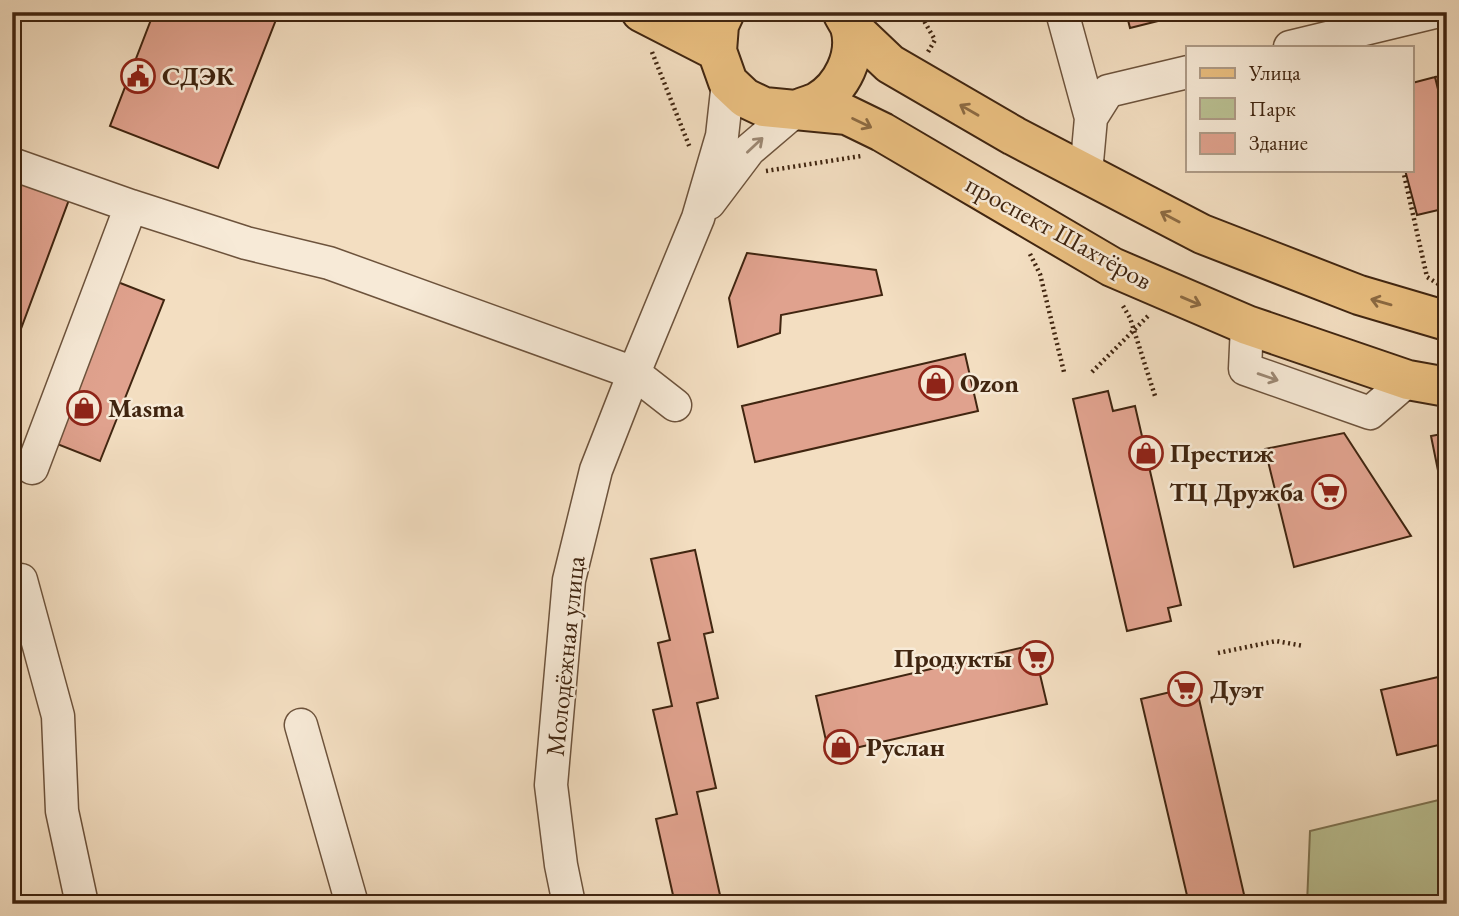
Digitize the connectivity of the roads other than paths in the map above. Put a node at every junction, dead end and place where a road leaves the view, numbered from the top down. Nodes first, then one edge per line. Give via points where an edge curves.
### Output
1 (641, 12) edge
2 (725, 12) edge
3 (1062, 12) edge
4 (1436, 12) edge
5 (847, 17) edge
6 (1294, 46) edge
7 (722, 66) junction
8 (1186, 72) edge
9 (796, 110) junction
10 (1091, 118) junction
11 (12, 164) edge
12 (1086, 173) junction
13 (131, 206) junction
14 (698, 218) junction
15 (1447, 321) edge
16 (634, 373) junction
17 (1447, 387) edge
18 (675, 405) dead end
19 (32, 468) dead end
20 (21, 580) dead end
21 (301, 725) dead end
22 (82, 904) edge
23 (352, 904) edge
24 (569, 904) edge

1 - 7 main road, проспект Шахтёров
2 - 7 main road via 719,25
3 - 10 street
4 - 6 street
5 - 9 main road via 852,48 846,69 834,88 817,102
12 -> 5 main road via 890,64
7 - 9 main road, проспект Шахтёров via 745,99 764,107
7 - 14 street, Молодёжная улица via 722,136
8 - 10 street via 1108,91
14 -> 9 street, Молодёжная улица via 749,150
9 -> 17 main road, проспект Шахтёров via 847,115 1112,267 1247,325 1408,380
10 - 12 street
11 - 13 street
15 -> 12 main road via 1359,295 1202,234
13 - 16 street via 329,263
13 - 19 street
14 - 16 street, Молодёжная улица
16 - 18 street
16 - 24 street, Молодёжная улица via 596,470 569,580 551,785
20 - 22 street via 58,716 62,811
21 - 23 street

